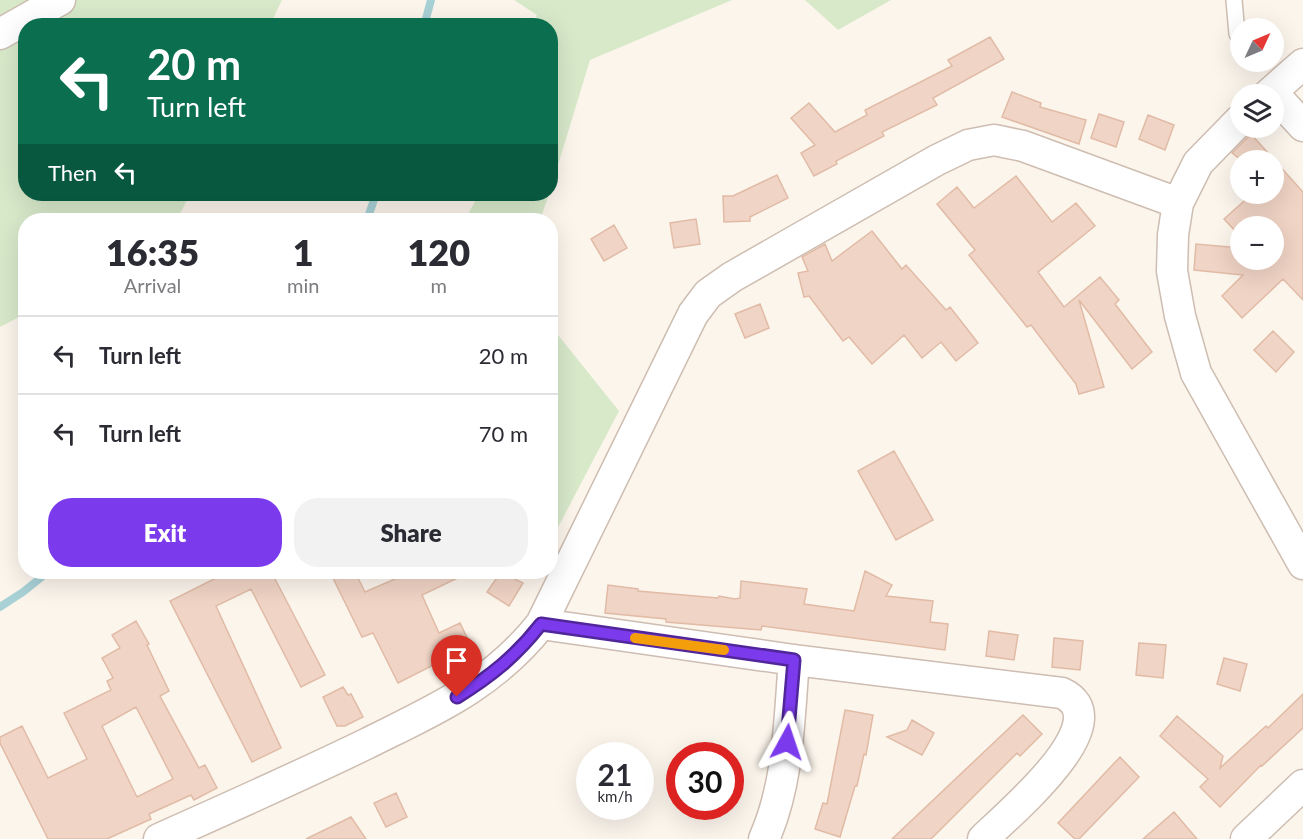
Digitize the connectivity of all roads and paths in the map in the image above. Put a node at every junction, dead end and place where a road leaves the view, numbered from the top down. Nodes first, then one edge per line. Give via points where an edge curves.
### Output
1 (60, 0) edge
2 (1234, 0) edge
3 (28, 18) edge
4 (1236, 18) edge
5 (18, 24) edge
6 (0, 34) edge
7 (1303, 64) edge
8 (1280, 84) edge
9 (1284, 107) edge
10 (1303, 126) edge
11 (1230, 130) edge
12 (1178, 203) junction
13 (1303, 564) edge
14 (541, 624) junction
15 (794, 660) junction
16 (1303, 785) edge
17 (159, 839) edge
18 (764, 839) edge
19 (983, 839) edge
20 (1246, 839) edge

1 - 3 street
2 - 4 lane
5 - 6 street
7 - 8 street
9 - 10 street
11 - 12 street via 1198,163
12 - 13 street via 1172,271 1196,373
12 - 14 street via 1023,146 994,140 968,145 937,160 732,277 708,294 693,314
14 - 15 street
14 - 17 street via 490,677 440,707
15 - 18 street via 785,762 776,813
15 - 19 street via 1062,693 1072,698 1079,709 1079,720 1077,733 1066,752 1055,768
16 - 20 street

